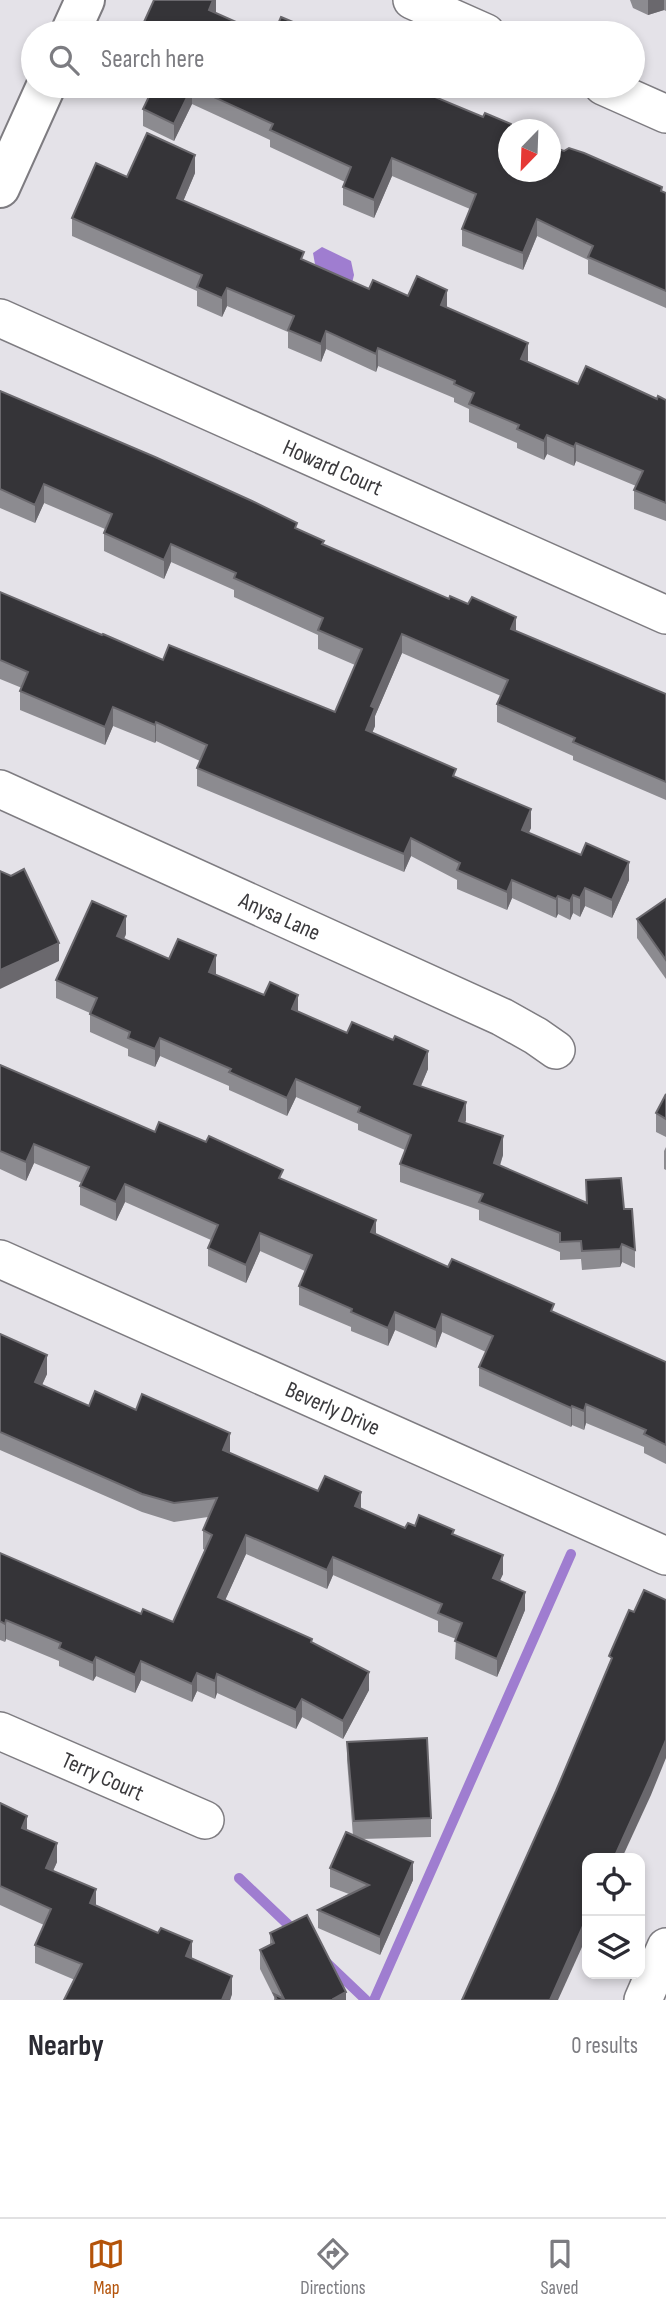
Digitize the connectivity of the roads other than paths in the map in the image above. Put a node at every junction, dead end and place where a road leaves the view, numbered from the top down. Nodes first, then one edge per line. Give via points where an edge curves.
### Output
1 (85, 0) edge
2 (412, 0) edge
3 (75, 21) edge
4 (459, 21) edge
5 (41, 98) edge
6 (630, 98) edge
7 (666, 114) edge
8 (0, 188) edge
9 (0, 318) edge
10 (666, 615) edge
11 (0, 789) edge
12 (556, 1050) dead end
13 (0, 1259) edge
14 (666, 1556) edge
15 (0, 1731) edge
16 (205, 1821) dead end
17 (666, 1947) edge
18 (643, 2000) edge

1 - 3 street
2 - 4 street
5 - 8 street
6 - 7 street
9 - 10 street, Howard Court
11 - 12 street, Anysa Lane via 502,1017
13 - 14 street, Beverly Drive
15 - 16 street, Terry Court
17 - 18 street

